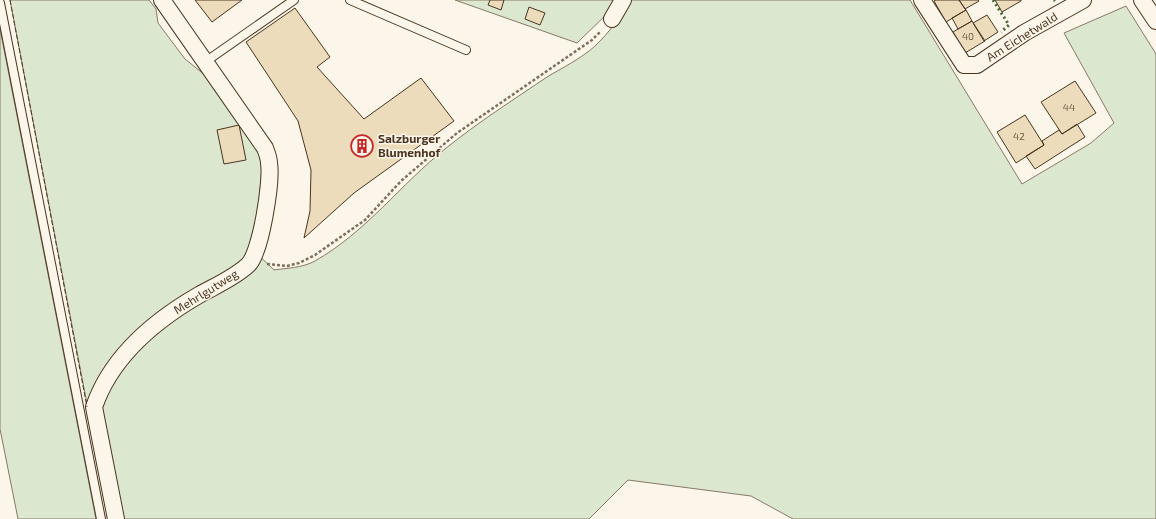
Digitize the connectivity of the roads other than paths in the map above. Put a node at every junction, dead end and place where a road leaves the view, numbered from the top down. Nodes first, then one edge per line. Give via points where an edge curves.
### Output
1 (162, 0) edge
2 (294, 0) edge
3 (350, 0) edge
4 (624, 0) edge
5 (922, 0) edge
6 (1084, 0) edge
7 (1142, 0) edge
8 (0, 3) edge
9 (612, 19) road end
10 (1156, 21) edge
11 (466, 50) dead end
12 (205, 62) junction
13 (87, 410) junction
14 (101, 519) edge
15 (116, 519) edge

1 - 12 street, Mehrlgutweg
2 - 12 lane
3 - 11 lane
4 - 9 street
5 - 6 street, Am Eichetwald via 964,65 977,65 1024,33
7 - 10 street
8 - 13 lane
12 - 13 street, Mehrlgutweg via 265,148 269,164 267,203 259,241 249,264 150,328 106,379
13 - 14 lane
13 - 15 street

